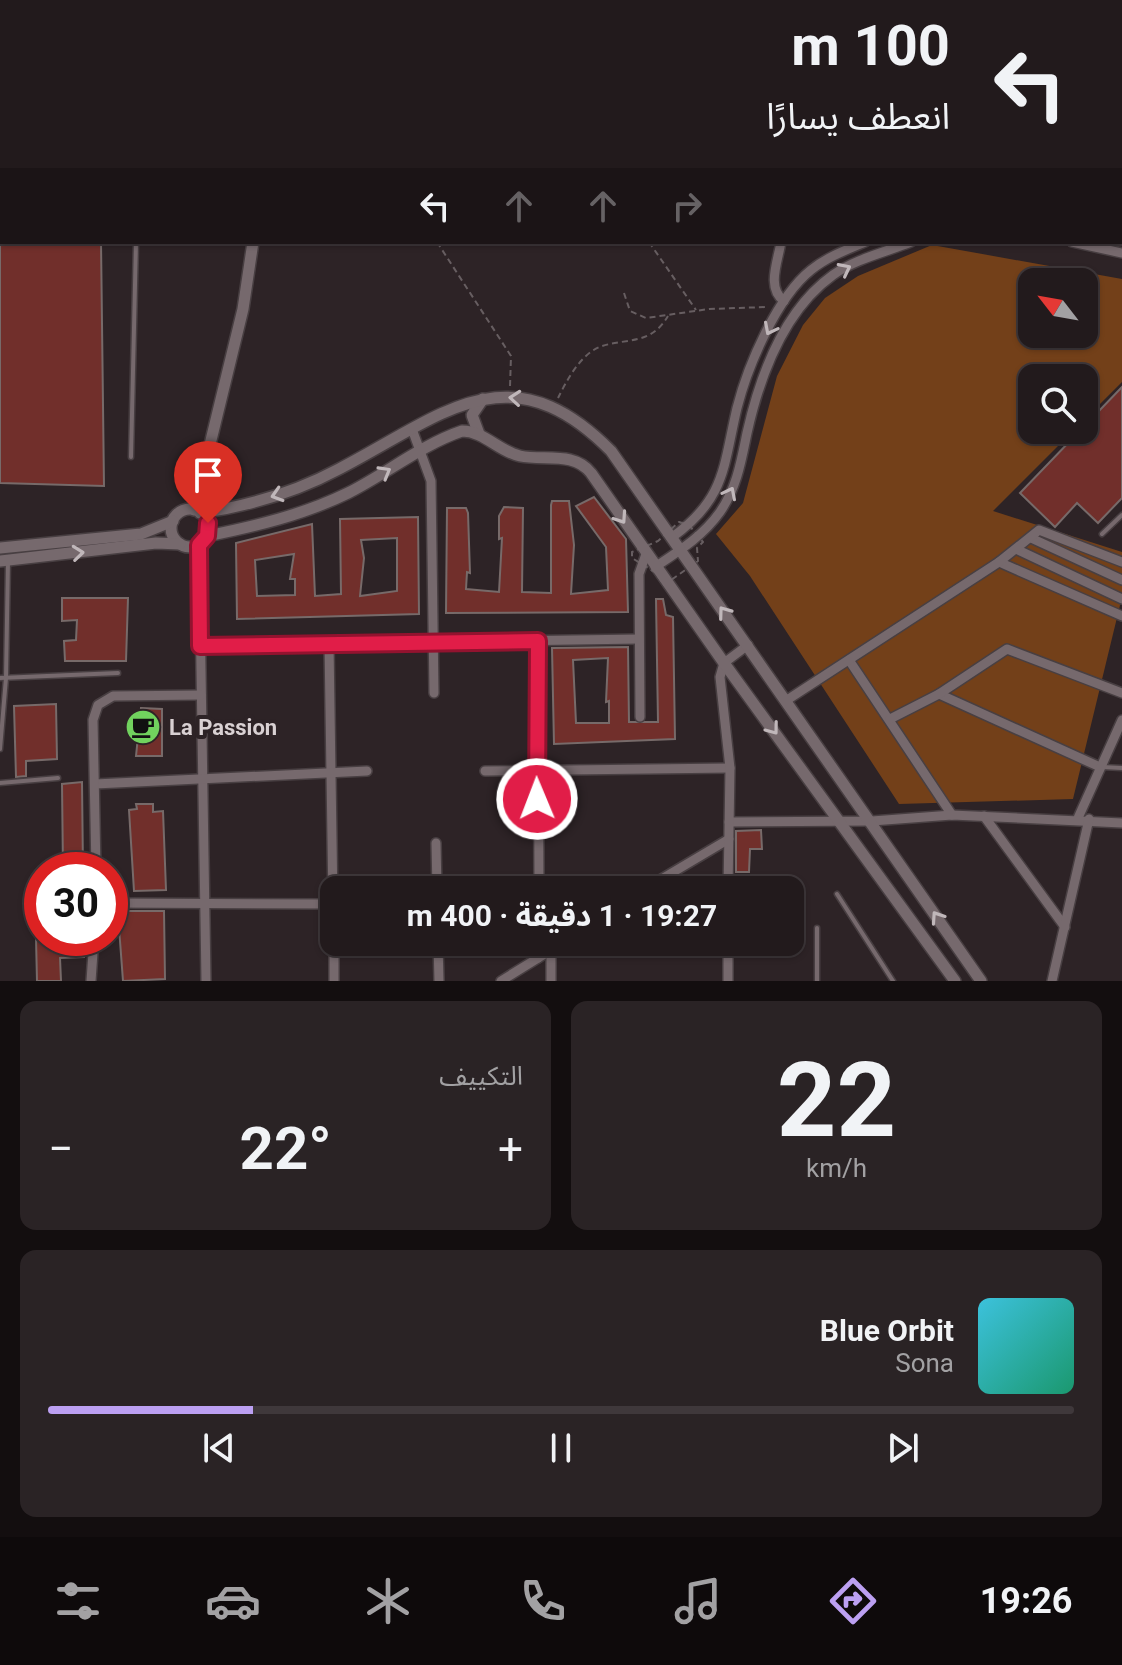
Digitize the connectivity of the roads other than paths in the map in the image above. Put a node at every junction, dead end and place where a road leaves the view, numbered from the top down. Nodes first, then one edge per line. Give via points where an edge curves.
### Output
1 (136, 244) edge
2 (253, 244) edge
3 (781, 244) edge
4 (861, 244) edge
5 (906, 244) edge
6 (1081, 244) edge
7 (1122, 253) edge
8 (782, 304) junction
9 (483, 399) junction
10 (412, 429) junction
11 (479, 434) junction
12 (421, 451) junction
13 (131, 457) dead end
14 (197, 511) junction
15 (1122, 515) edge
16 (173, 521) junction
17 (1102, 534) dead end
18 (207, 536) junction
19 (671, 538) junction
20 (1031, 538) junction
21 (180, 544) junction
22 (199, 545) junction
23 (0, 548) edge
24 (1016, 549) junction
25 (679, 551) junction
26 (646, 554) junction
27 (4, 561) edge
28 (999, 562) junction
29 (1122, 562) edge
30 (655, 567) junction
31 (1122, 580) edge
32 (1122, 599) edge
33 (1122, 616) edge
34 (639, 639) junction
35 (433, 641) junction
36 (538, 641) junction
37 (329, 644) junction
38 (748, 645) junction
39 (200, 646) junction
40 (849, 660) junction
41 (724, 663) junction
42 (118, 673) dead end
43 (3, 678) edge
44 (434, 693) dead end
45 (1122, 693) edge
46 (939, 694) junction
47 (201, 695) junction
48 (787, 700) junction
49 (640, 717) dead end
50 (890, 719) junction
51 (1122, 720) edge
52 (1119, 735) edge
53 (0, 749) edge
54 (1100, 767) junction
55 (730, 768) junction
56 (1122, 768) edge
57 (537, 769) junction
58 (367, 771) dead end
59 (485, 771) dead end
60 (332, 773) junction
61 (58, 778) dead end
62 (202, 779) junction
63 (0, 783) edge
64 (95, 784) junction
65 (952, 815) junction
66 (984, 816) junction
67 (1083, 819) junction
68 (842, 821) junction
69 (872, 821) junction
70 (729, 822) junction
71 (1122, 823) edge
72 (729, 839) junction
73 (436, 843) dead end
74 (96, 852) edge
75 (334, 876) edge
76 (437, 876) edge
77 (539, 876) edge
78 (667, 876) edge
79 (728, 876) edge
80 (837, 894) dead end
81 (204, 902) junction
82 (128, 903) edge
83 (320, 904) edge
84 (1065, 927) junction
85 (817, 928) dead end
86 (93, 956) edge
87 (334, 956) edge
88 (438, 956) edge
89 (541, 956) edge
90 (551, 956) edge
91 (728, 956) edge
92 (538, 958) joint
93 (91, 981) edge
94 (206, 981) edge
95 (334, 981) edge
96 (439, 981) edge
97 (501, 981) edge
98 (551, 981) edge
99 (728, 981) edge
100 (817, 981) edge
101 (893, 981) edge
102 (955, 981) edge
103 (981, 981) edge
104 (1052, 981) edge

1 - 13 lane
2 - 14 street
3 - 8 street via 774,285
4 - 8 street via 818,264
25 -> 5 street via 705,531 734,488 762,384 798,309 845,268
6 - 7 street
8 -> 19 street via 746,380 728,461 717,486 697,517
9 - 10 street via 456,406
9 - 11 street via 472,415
19 -> 9 street via 611,451 576,418 554,406 509,397
10 - 12 street
10 -> 14 street via 285,493
11 - 12 street via 462,431
11 -> 26 street via 513,454 572,459 586,466
18 -> 12 street via 305,511
12 - 35 street via 432,492
14 - 16 street via 182,512
14 - 18 street via 208,523
15 - 17 lane
16 - 21 street via 172,534
16 - 23 street via 141,534
18 - 22 street
19 - 25 street
20 - 24 street
20 - 29 street via 1039,530 1047,532
20 - 31 street
21 - 22 street
27 -> 21 street
22 - 39 street
24 - 28 street
24 - 32 street
25 - 30 street
38 -> 25 street
26 - 30 street
26 - 34 street via 640,568
27 - 43 lane
28 - 33 street
28 - 40 street
30 - 41 street
34 - 36 street
34 - 49 street
35 - 36 street
35 - 37 street
35 - 44 street
36 - 57 street
37 - 39 street
37 - 60 street
38 - 41 street
38 - 48 street
39 - 47 street
40 - 48 street
40 - 50 street
41 - 55 street via 720,685
41 -> 68 street
42 - 43 lane
43 - 53 lane
45 - 46 street via 1007,649
46 - 50 street
46 - 54 street
47 - 62 street
47 - 64 street via 113,696 102,701 93,720
48 - 69 street
50 - 65 street
51 - 52 street
52 - 54 street
54 - 56 lane
54 - 67 street
55 - 57 street
55 - 70 street
57 - 59 street
57 - 77 street
58 - 60 street
60 - 62 street
60 - 75 street
61 - 63 lane
62 - 64 street
62 - 81 street
64 - 74 street
65 - 66 street
65 - 69 street
66 - 67 street
66 - 84 street
67 - 71 street
67 - 84 street
68 - 69 street
68 - 70 street
68 - 102 street
103 -> 69 street
70 - 72 street
72 - 78 street
72 - 79 street
73 - 76 street
80 - 101 lane
81 - 82 street
81 - 83 street
81 - 94 street
84 - 104 street
85 - 100 lane
86 - 93 street
87 - 95 street
88 - 96 street
89 - 92 street
90 - 98 street
91 - 99 street
92 - 97 street

